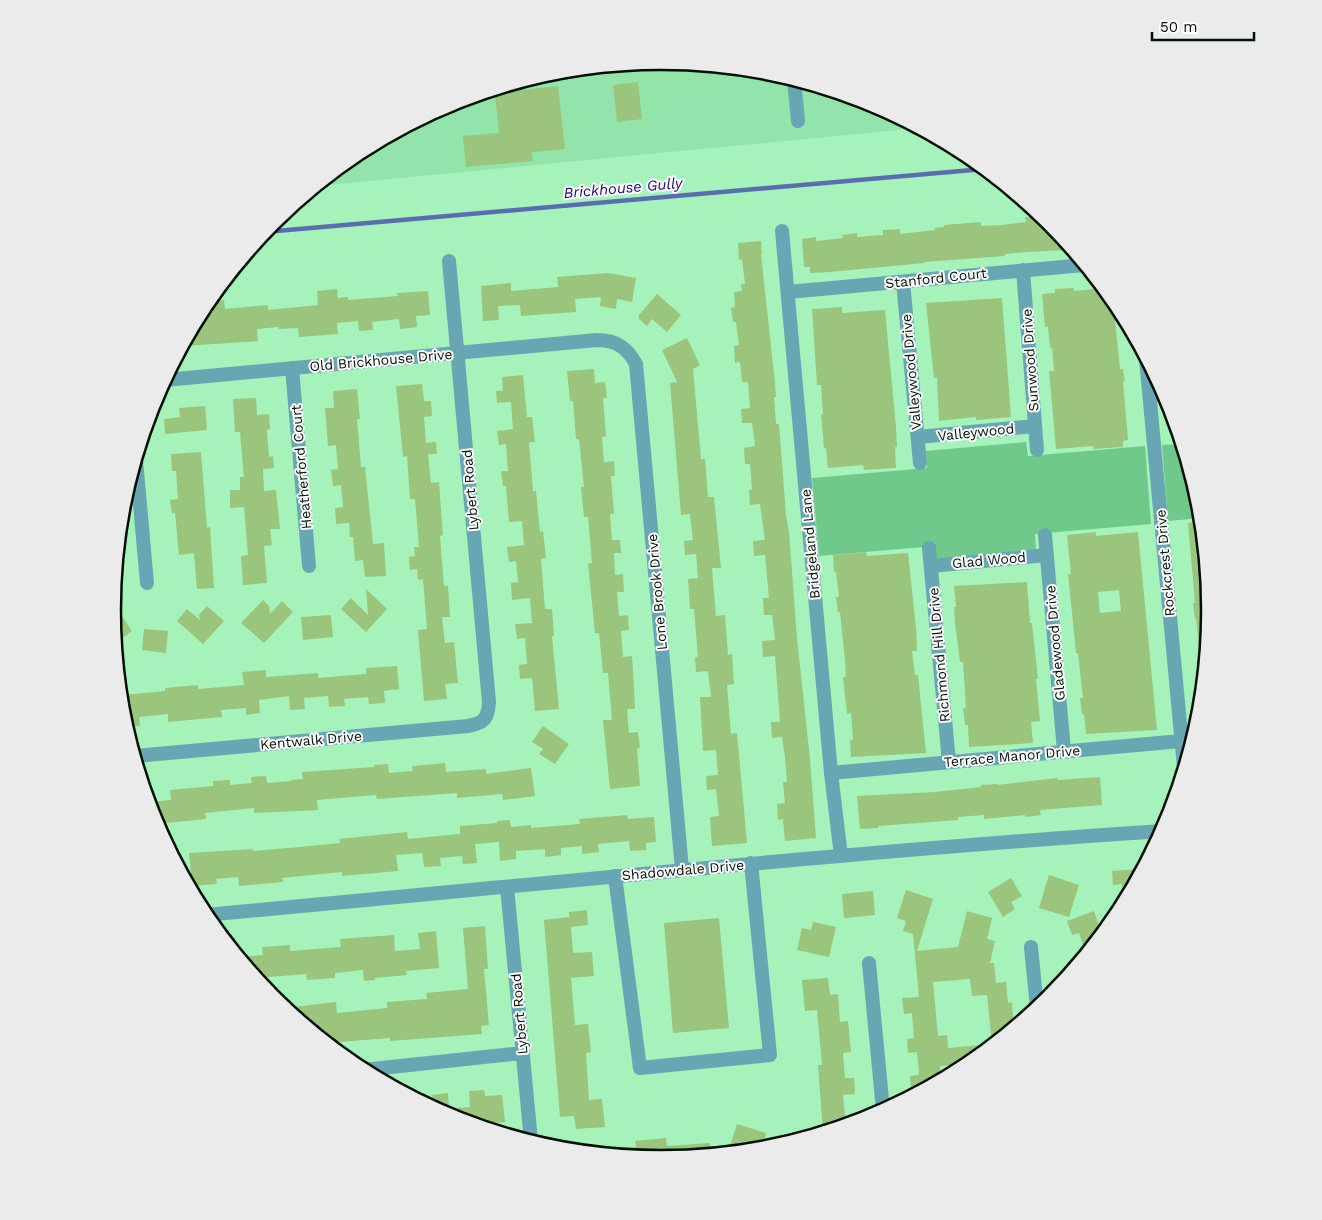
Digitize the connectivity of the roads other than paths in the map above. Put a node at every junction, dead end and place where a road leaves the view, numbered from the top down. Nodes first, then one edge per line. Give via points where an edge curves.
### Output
1 (795, 87) edge
2 (798, 121) dead end
3 (782, 231) dead end
4 (449, 261) dead end
5 (1076, 265) edge
6 (1022, 270) junction
7 (903, 282) junction
8 (788, 292) junction
9 (598, 340) joint
10 (458, 353) junction
11 (292, 368) junction
12 (1148, 377) edge
13 (173, 379) edge
14 (1035, 426) junction
15 (918, 437) junction
16 (1037, 450) dead end
17 (920, 463) dead end
18 (137, 477) edge
19 (1045, 535) dead end
20 (929, 548) dead end
21 (1047, 555) junction
22 (309, 566) dead end
23 (931, 566) junction
24 (147, 583) dead end
25 (485, 719) joint
26 (1186, 735) edge
27 (1185, 740) edge
28 (1064, 751) junction
29 (141, 755) edge
30 (949, 762) junction
31 (831, 773) junction
32 (1153, 832) edge
33 (841, 856) junction
34 (751, 863) junction
35 (682, 869) junction
36 (615, 876) junction
37 (507, 887) junction
38 (215, 914) edge
39 (1031, 947) dead end
40 (870, 963) dead end
41 (1036, 998) edge
42 (522, 1053) junction
43 (376, 1069) edge
44 (883, 1102) edge
45 (530, 1134) edge

1 - 2 street
3 - 8 street, Bridgeland Lane
4 - 10 street, Lybert Road
5 - 6 street, Stanford Court
6 - 7 street, Stanford Court
6 - 14 street, Sunwood Drive
7 - 8 street, Stanford Court
7 - 15 street, Valleywood Drive
8 - 31 street, Bridgeland Lane
9 - 10 street, Old Brickhouse Drive
9 - 35 street, Lone Brook Drive via 619,344 636,364
10 - 11 street, Old Brickhouse Drive
10 - 25 street, Lybert Road via 489,702
11 - 13 street, Old Brickhouse Drive
11 - 22 street, Heatherford Court
12 - 26 street, Rockcrest Drive
14 - 15 street, Valleywood
14 - 16 street, Sunwood Drive
15 - 17 street, Valleywood Drive
18 - 24 street
19 - 21 street, Gladewood Drive
20 - 23 street, Richmond Hill Drive
21 - 23 street, Glad Wood
21 - 28 street, Gladewood Drive
23 - 30 street, Richmond Hill Drive
25 - 29 street, Kentwalk Drive via 468,726
27 - 28 street, Terrace Manor Drive
28 - 30 street, Terrace Manor Drive
30 - 31 street, Terrace Manor Drive
31 - 33 street, Bridgeland Lane
32 - 33 street, Shadowdale Drive
33 - 34 street, Shadowdale Drive
34 - 35 street, Shadowdale Drive
34 - 36 street via 770,1054 640,1068
35 - 36 street, Shadowdale Drive
36 - 37 street, Shadowdale Drive
37 - 38 street, Shadowdale Drive
37 - 42 street, Lybert Road
39 - 41 street
40 - 44 street
42 - 43 street
42 - 45 street, Lybert Road

